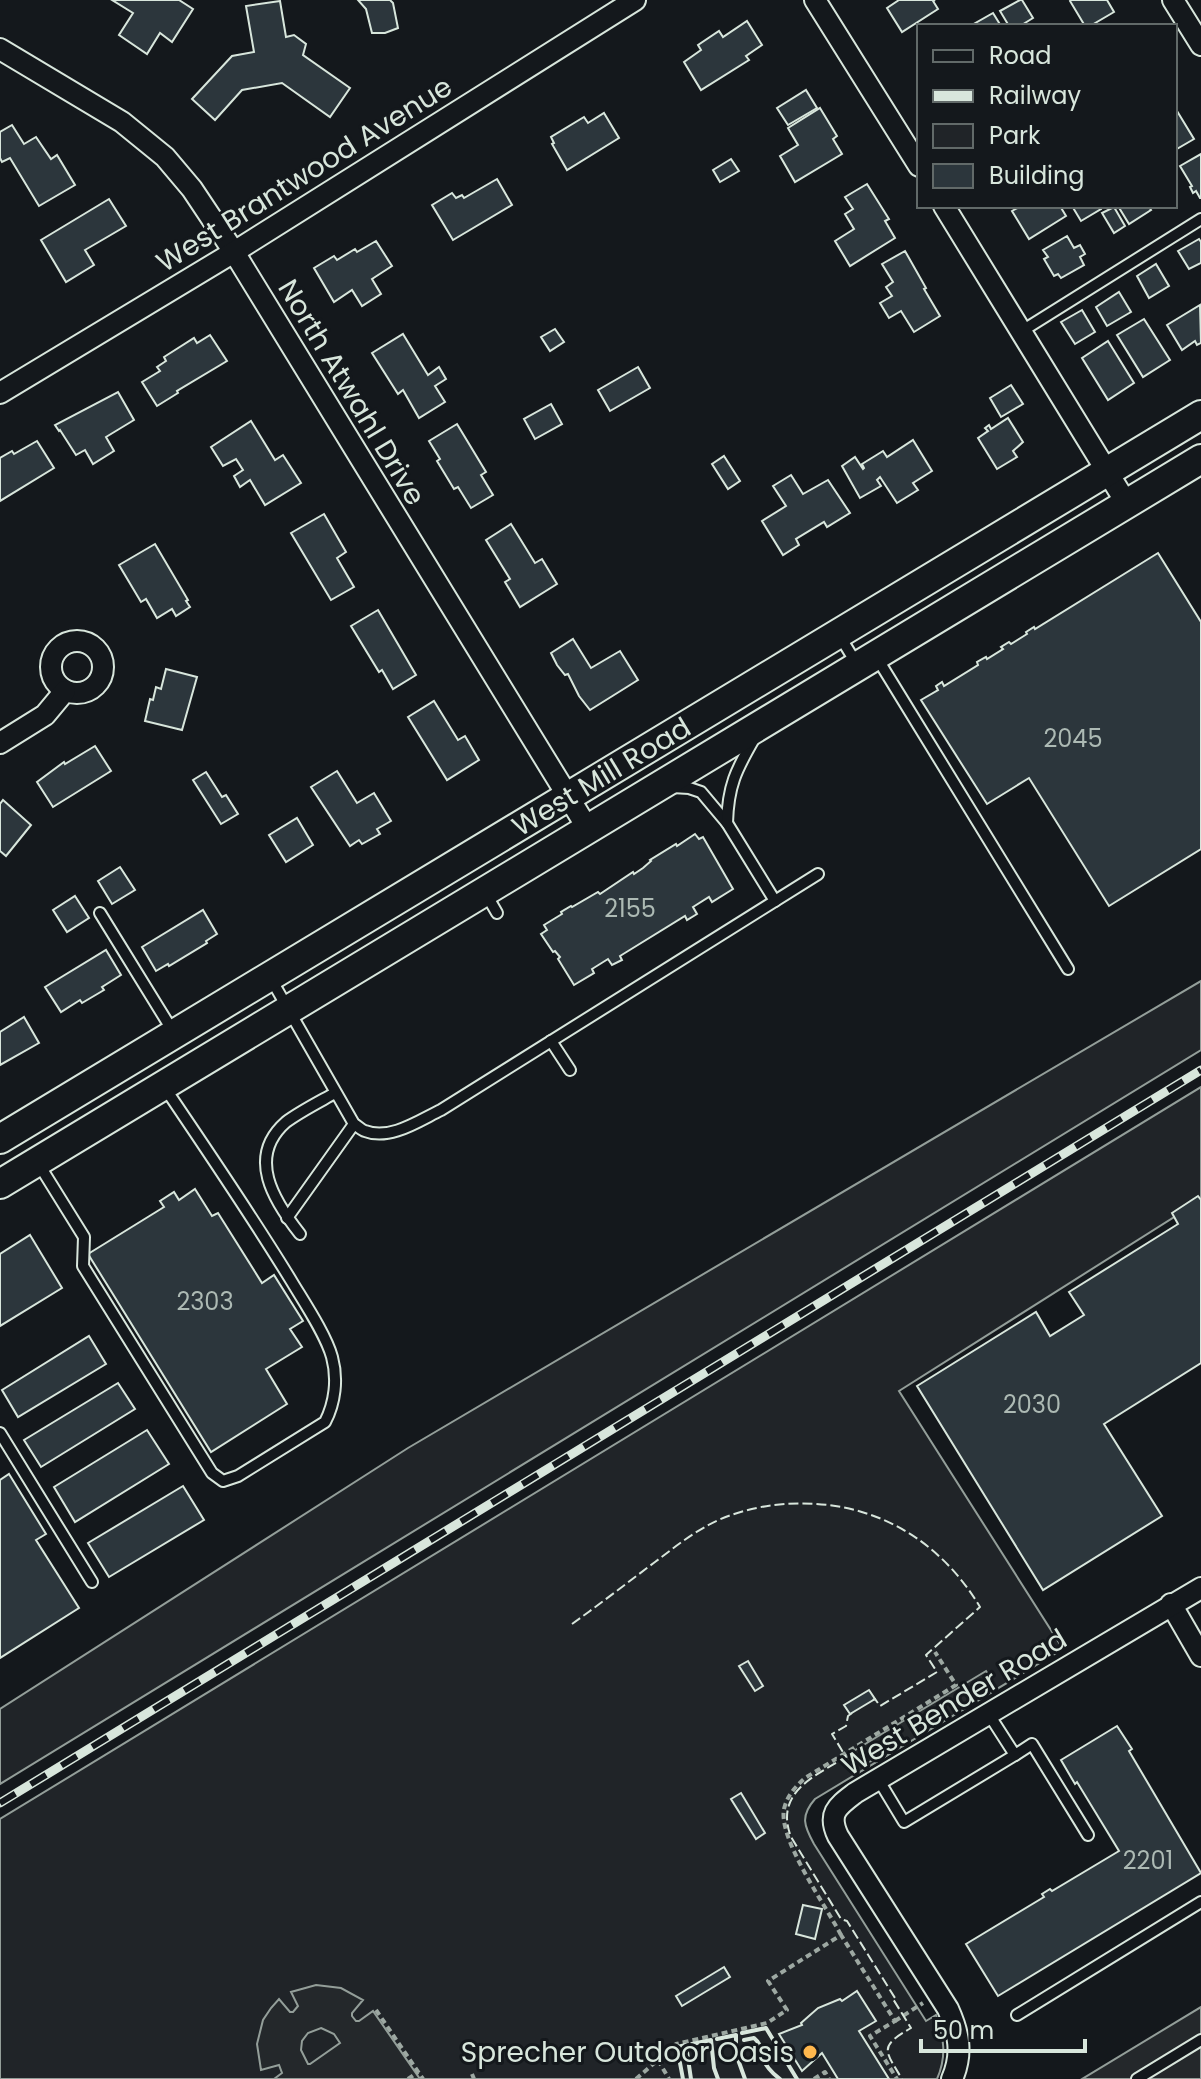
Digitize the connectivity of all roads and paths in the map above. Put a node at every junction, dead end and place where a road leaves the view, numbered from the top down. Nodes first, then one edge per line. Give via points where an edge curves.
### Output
1 (635, 0) edge
2 (815, 0) edge
3 (1173, 0) edge
4 (1201, 45) edge
5 (0, 49) edge
6 (917, 163) edge
7 (945, 208) edge
8 (1201, 219) edge
9 (234, 252) junction
10 (1022, 331) junction
11 (0, 393) edge
12 (1201, 415) edge
13 (1201, 459) edge
14 (1106, 472) junction
15 (1127, 504) junction
16 (838, 633) junction
17 (867, 661) junction
18 (65, 691) dead end
19 (762, 724) junction
20 (0, 743) edge
21 (659, 787) junction
22 (568, 796) junction
23 (727, 823) junction
24 (588, 829) junction
25 (818, 874) dead end
26 (775, 901) junction
27 (100, 913) dead end
28 (1068, 969) dead end
29 (270, 978) junction
30 (289, 1009) junction
31 (175, 1035) junction
32 (551, 1041) junction
33 (570, 1070) dead end
34 (163, 1085) junction
35 (335, 1093) junction
36 (354, 1124) junction
37 (0, 1139) edge
38 (37, 1161) junction
39 (0, 1184) edge
40 (287, 1218) junction
41 (300, 1234) dead end
42 (0, 1433) edge
43 (92, 1582) dead end
44 (1201, 1588) edge
45 (1171, 1604) junction
46 (1201, 1656) edge
47 (988, 1713) junction
48 (1015, 1755) junction
49 (878, 1779) junction
50 (1088, 1835) dead end
51 (1201, 1902) edge
52 (939, 1994) junction
53 (376, 2010) dead end
54 (1017, 2015) dead end
55 (895, 2021) junction
56 (1201, 2040) edge
57 (658, 2060) junction
58 (418, 2072) junction
59 (408, 2079) edge
60 (423, 2079) edge
61 (636, 2079) edge
62 (669, 2079) edge
63 (814, 2079) edge
64 (829, 2079) edge
65 (897, 2079) edge
66 (952, 2079) edge
67 (1137, 2079) edge

1 - 9 street, West Brantwood Avenue
2 - 6 street
3 - 4 street
5 - 9 street, North Atwahl Drive via 122,122 165,157
7 - 10 street
8 - 10 lane
9 - 11 street, West Brantwood Avenue
9 - 22 street, North Atwahl Drive
10 - 14 street
12 - 14 main road, West Mill Road
13 - 15 main road, West Mill Road
14 - 15 street
14 - 16 main road, West Mill Road
15 - 17 main road, West Mill Road
16 - 17 lane
16 - 22 main road, West Mill Road
17 - 19 main road, West Mill Road
17 - 28 lane
18 - 20 street via 45,715
19 - 21 main road, West Mill Road
19 - 23 lane via 737,768 727,800
21 - 23 lane via 701,792
21 - 24 main road, West Mill Road
22 - 24 street, North Atwahl Drive
22 - 29 main road, West Mill Road
23 - 26 lane
24 - 30 main road, West Mill Road via 491,902
25 - 26 lane
26 - 32 lane
27 - 31 lane
29 - 30 lane
29 - 31 main road, West Mill Road
30 - 34 main road, West Mill Road
30 - 35 lane
31 - 37 main road, West Mill Road
32 - 33 lane
32 - 36 lane via 405,1127 366,1132
34 - 38 main road, West Mill Road
34 - 38 lane via 254,1220 332,1357 335,1385 325,1422 238,1476 223,1481 212,1473 83,1266 84,1237
35 - 36 lane
35 - 40 lane via 286,1122 266,1154 269,1184
36 - 40 lane
38 - 39 main road, West Mill Road
40 - 41 lane
42 - 43 lane
44 - 45 street, West Bender Road
45 - 46 street
45 - 47 street, West Bender Road
47 - 48 lane
47 - 49 street, West Bender Road
48 - 49 lane via 904,1822
48 - 50 lane via 1032,1744
49 - 52 street, West Bender Road via 838,1806 833,1825
51 - 54 lane
52 - 55 path
52 - 66 street, West Bender Road via 957,2028 958,2059
53 - 58 path
55 - 57 path via 841,1935 768,1981 787,2010 767,2023 676,2044
55 - 65 path via 870,2036
56 - 67 lane
57 - 61 path
57 - 62 path
58 - 59 path
58 - 60 path
63 - 64 path via 825,2072

